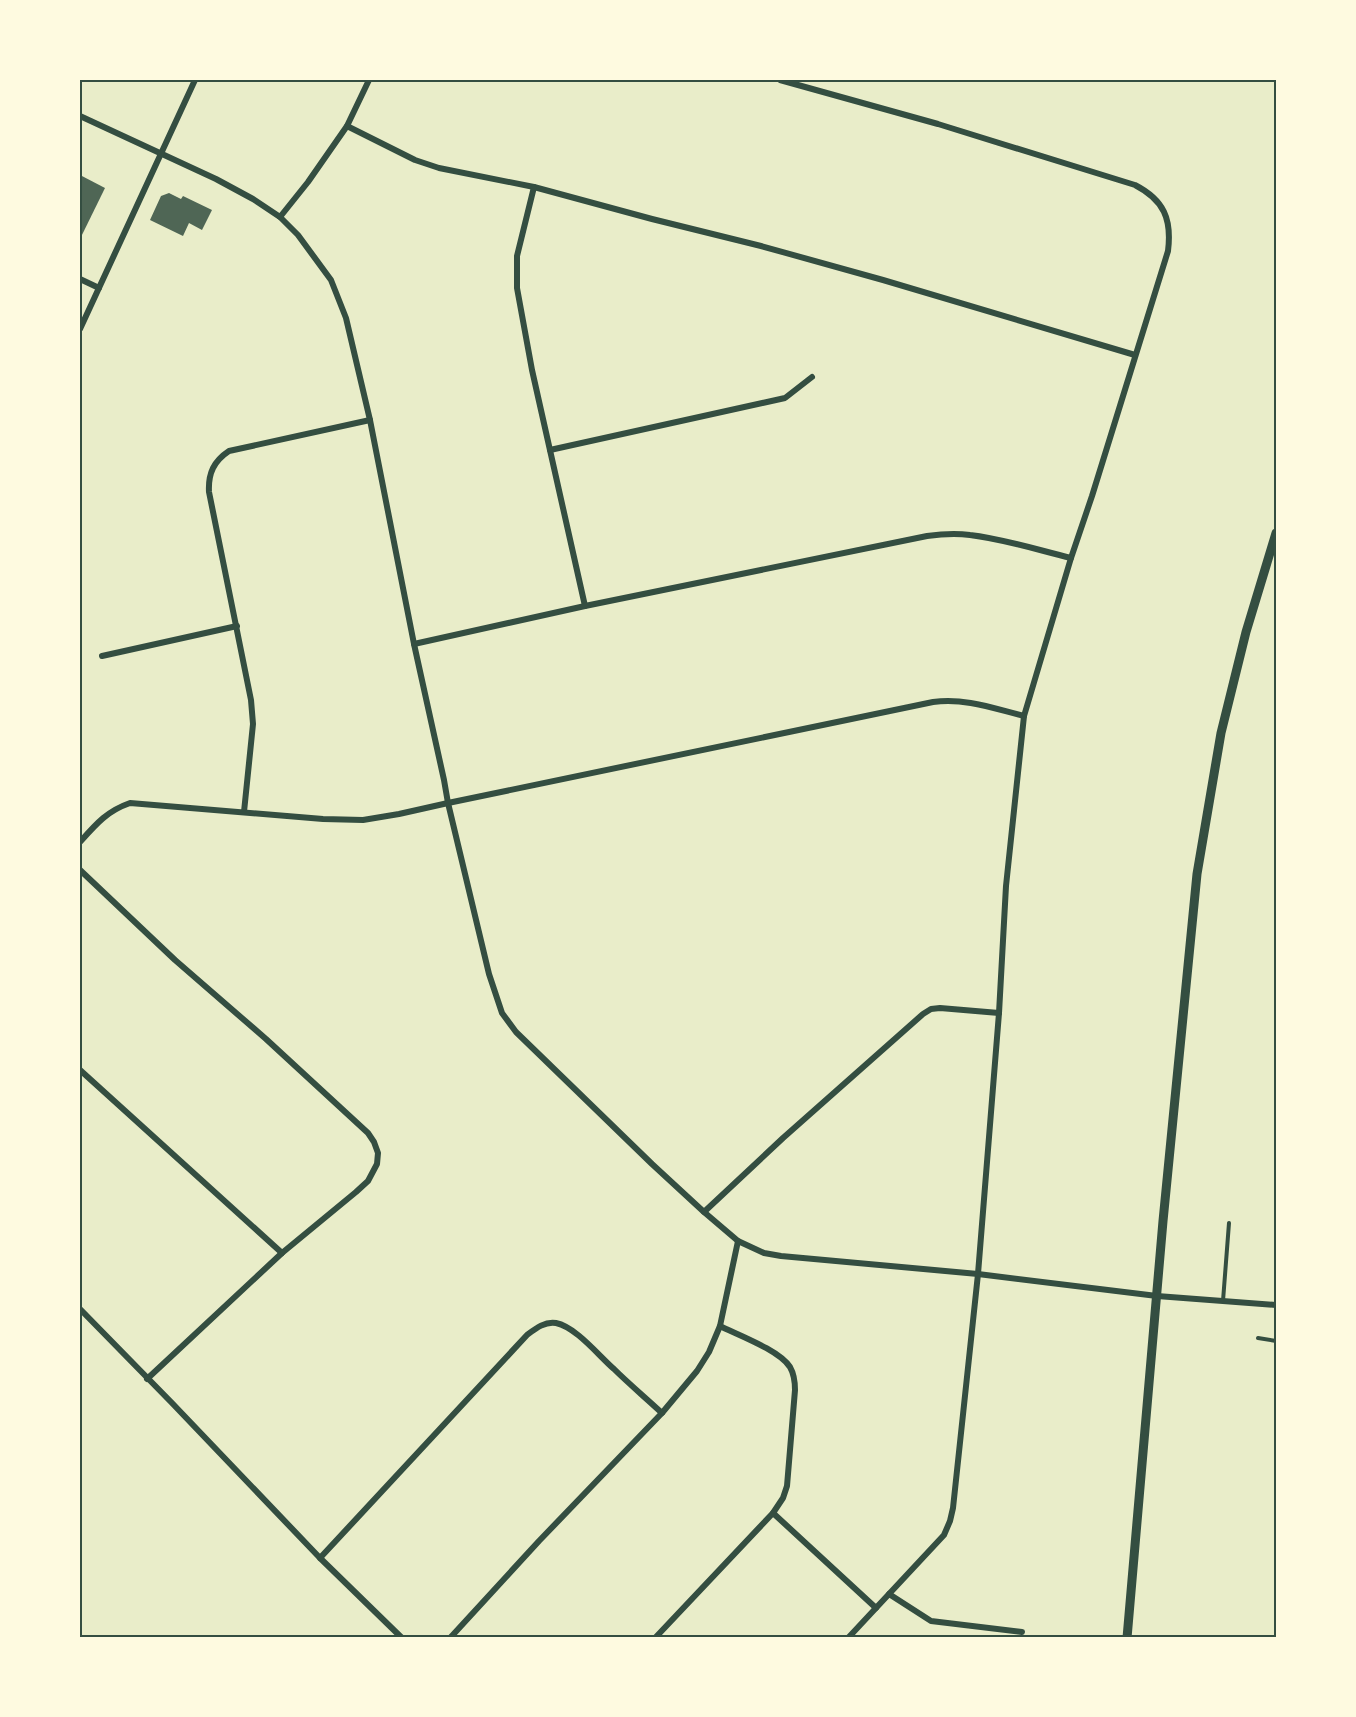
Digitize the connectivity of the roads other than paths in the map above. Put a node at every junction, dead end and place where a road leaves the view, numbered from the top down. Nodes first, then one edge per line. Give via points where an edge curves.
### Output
1 (195, 80) edge
2 (369, 80) edge
3 (780, 80) edge
4 (80, 116) edge
5 (347, 126) junction
6 (161, 154) junction
7 (534, 187) junction
8 (280, 217) junction
9 (80, 279) edge
10 (99, 288) junction
11 (80, 329) edge
12 (1136, 356) junction
13 (812, 377) dead end
14 (370, 420) junction
15 (550, 450) junction
16 (1276, 533) edge
17 (1071, 558) junction
18 (585, 606) junction
19 (237, 626) junction
20 (414, 644) junction
21 (102, 656) dead end
22 (1024, 716) junction
23 (448, 803) junction
24 (244, 812) junction
25 (80, 842) edge
26 (80, 870) edge
27 (999, 1013) junction
28 (80, 1070) edge
29 (704, 1212) junction
30 (1228, 1223) dead end
31 (738, 1241) junction
32 (282, 1253) junction
33 (978, 1274) junction
34 (1157, 1296) junction
35 (1223, 1301) junction
36 (1276, 1305) edge
37 (80, 1309) edge
38 (720, 1326) junction
39 (1257, 1338) dead end
40 (1276, 1341) edge
41 (147, 1379) junction
42 (662, 1413) junction
43 (774, 1513) junction
44 (320, 1558) junction
45 (889, 1594) junction
46 (876, 1608) junction
47 (1022, 1632) dead end
48 (402, 1638) edge
49 (450, 1638) edge
50 (655, 1638) edge
51 (848, 1638) edge
52 (1127, 1638) edge

1 - 6 street
2 - 5 street
3 - 12 street via 938,124 1146,190 1163,210 1170,236
4 - 6 street
5 - 7 street via 414,160
5 - 8 street
6 - 8 street via 216,179
6 - 10 street
7 - 12 street via 783,252
7 - 15 street via 515,270
8 - 14 street via 331,280 346,318
9 - 10 street
10 - 11 street
12 - 17 street
13 - 15 street via 785,398
14 - 19 street via 229,451 218,459 209,476 209,492
14 - 20 street
15 - 18 street
16 - 34 street via 1221,733 1197,874
17 - 18 street via 969,534 946,534
17 - 22 street
18 - 20 street
19 - 21 street
19 - 24 street via 253,724
20 - 23 street
22 - 23 street via 963,701 933,702
22 - 27 street via 1006,886
23 - 24 street via 363,820
23 - 29 street via 502,1013 537,1053
24 - 25 street via 130,803 101,818
26 - 32 street via 374,1142 377,1164 368,1181
27 - 29 street via 940,1008 922,1014
27 - 33 street
28 - 32 street
29 - 31 street
30 - 35 lane
31 - 33 street via 781,1256
31 - 38 street
32 - 41 street
33 - 34 street
33 - 45 street via 950,1521 944,1534
34 - 35 street
34 - 52 street
35 - 36 street
37 - 41 street
38 - 42 street via 697,1371
38 - 43 street via 783,1359 795,1379 787,1486
39 - 40 lane
41 - 44 street
42 - 44 street via 569,1329 559,1323 536,1328
42 - 49 street
43 - 46 street
43 - 50 street
44 - 48 street
45 - 46 street
45 - 47 street via 931,1622
46 - 51 street

